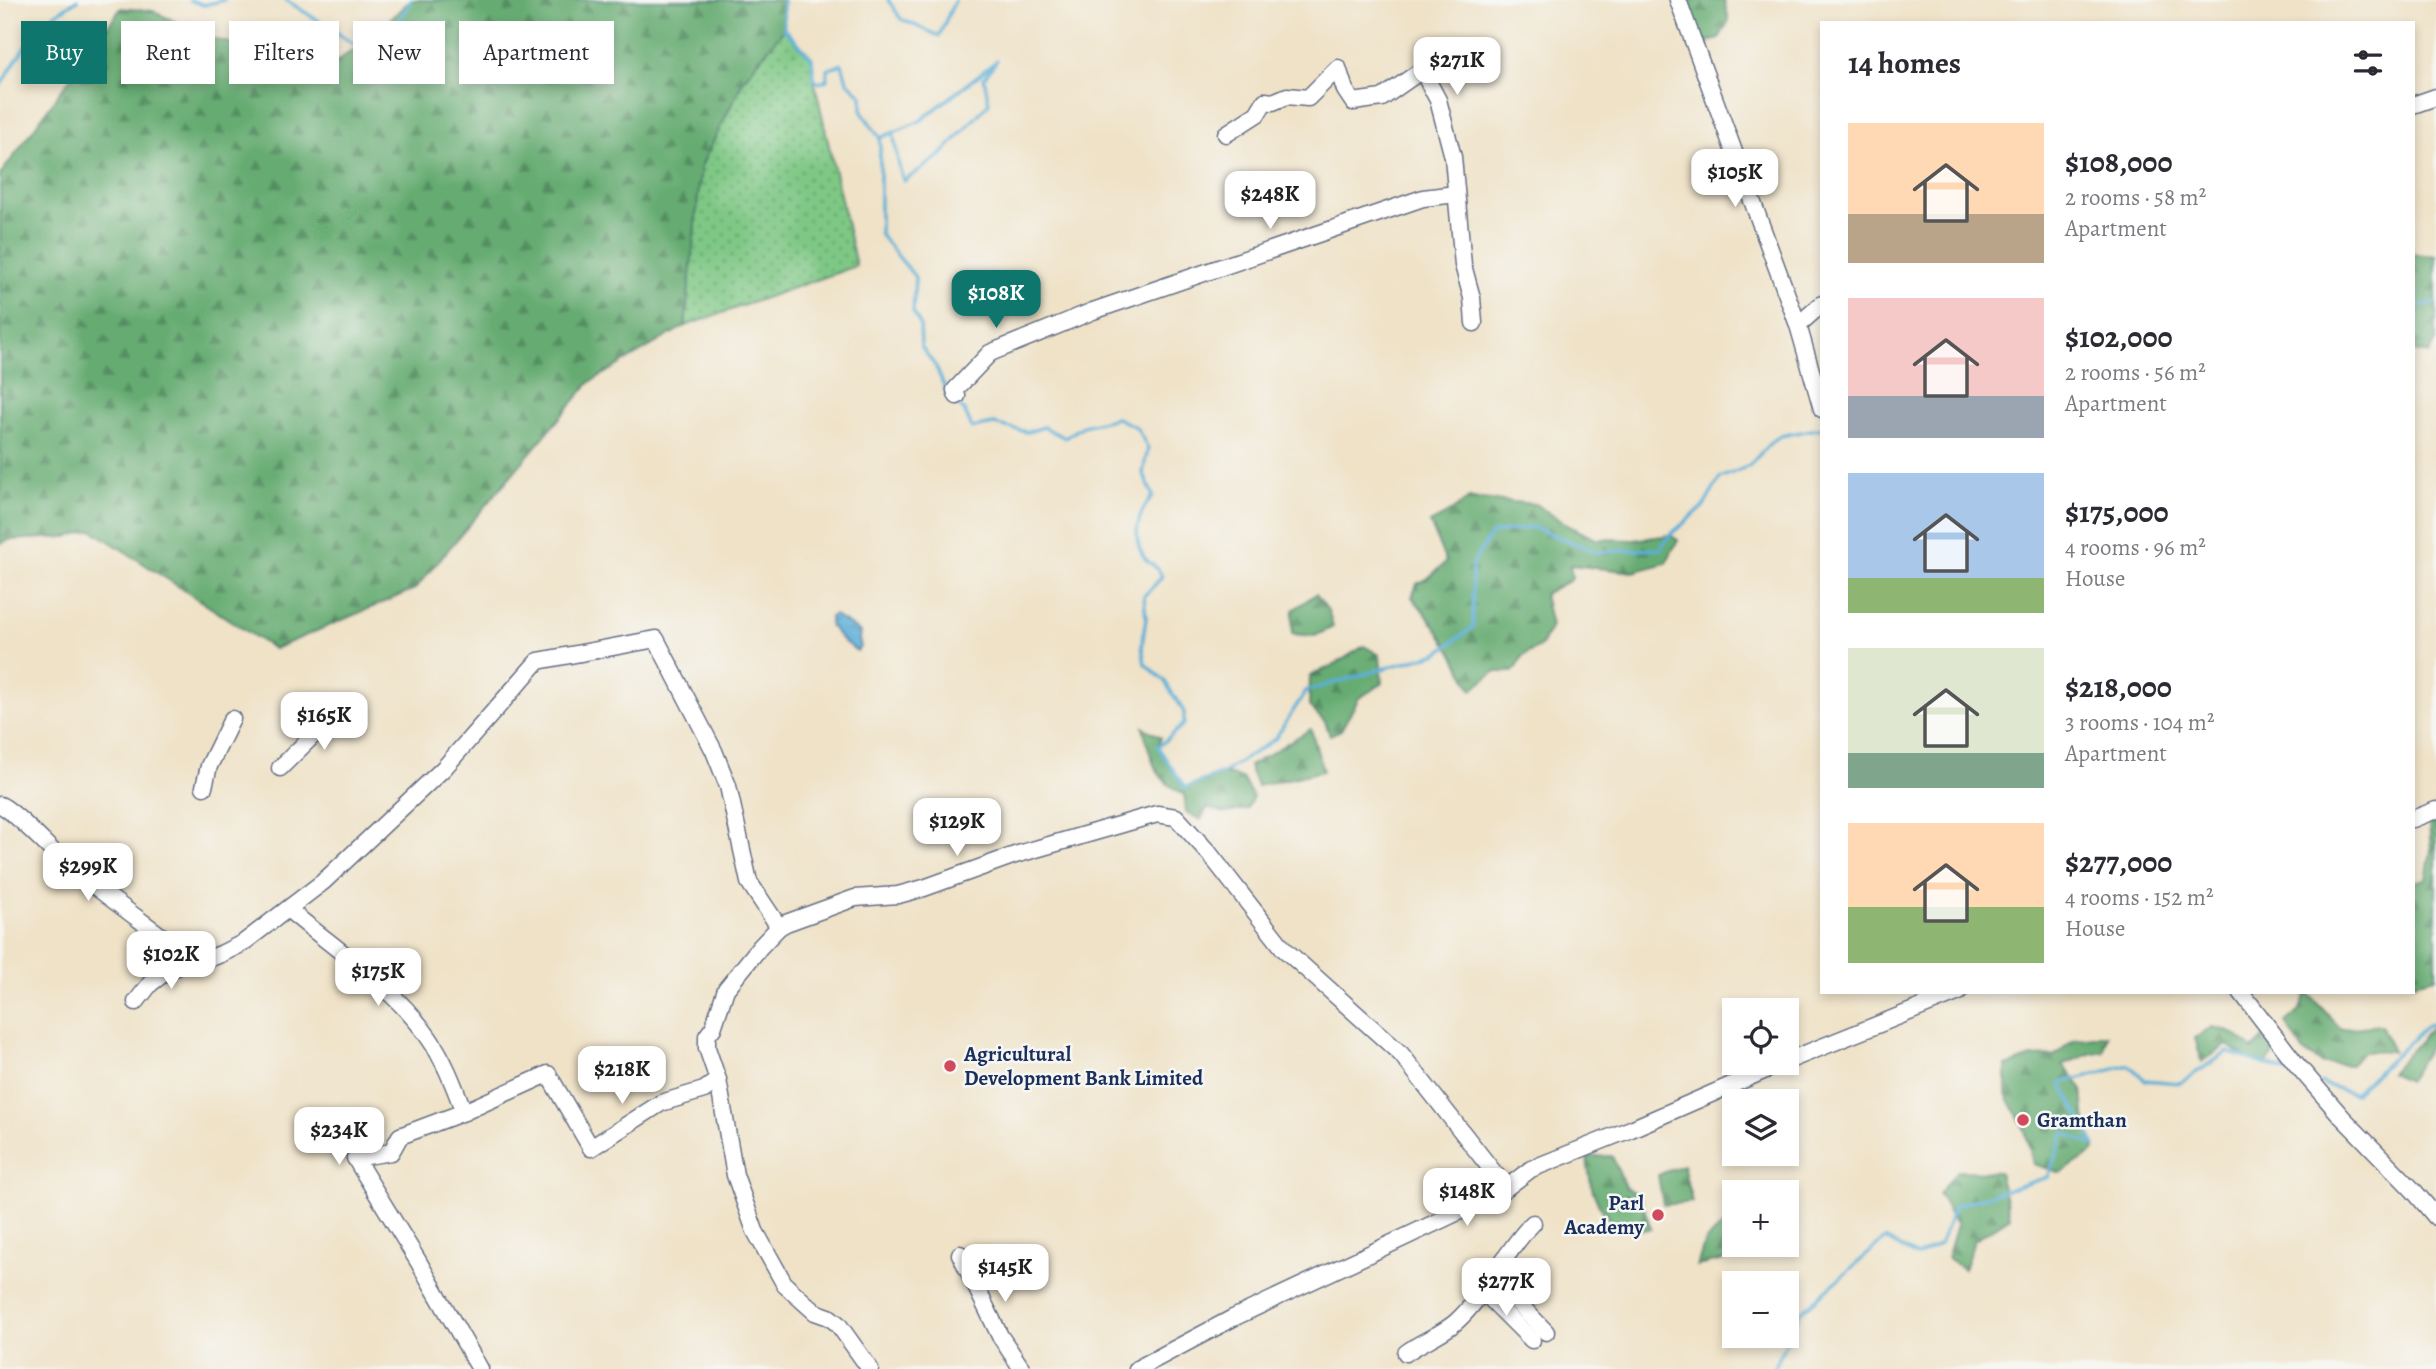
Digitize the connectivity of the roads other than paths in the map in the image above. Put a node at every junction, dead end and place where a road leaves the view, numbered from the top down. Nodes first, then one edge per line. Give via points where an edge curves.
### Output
1 (1678, 0) edge
2 (2436, 97) edge
3 (2415, 103) edge
4 (1226, 134) dead end
5 (1456, 194) junction
6 (1820, 306) edge
7 (1474, 323) dead end
8 (1798, 325) junction
9 (957, 396) dead end
10 (1820, 402) edge
11 (340, 709) dead end
12 (232, 719) dead end
13 (280, 768) dead end
14 (204, 787) dead end
15 (0, 806) edge
16 (2436, 810) edge
17 (2415, 818) edge
18 (289, 910) junction
19 (779, 927) junction
20 (197, 962) junction
21 (1954, 994) edge
22 (2243, 994) edge
23 (136, 1002) dead end
24 (1799, 1057) edge
25 (1756, 1075) edge
26 (718, 1080) junction
27 (464, 1112) junction
28 (1506, 1188) junction
29 (2436, 1217) edge
30 (1533, 1223) dead end
31 (960, 1254) dead end
32 (1487, 1283) junction
33 (1539, 1336) dead end
34 (1406, 1353) dead end
35 (480, 1369) edge
36 (870, 1369) edge
37 (1022, 1369) edge
38 (1137, 1369) edge

1 - 8 street
2 - 3 street
4 - 5 street via 1257,114 1265,101 1308,98 1338,68 1353,102 1382,98 1422,70 1438,100 1453,157
5 - 7 street
5 - 9 street via 1423,198 990,352 955,390
6 - 8 street
8 - 10 street
11 - 13 street
12 - 14 street
15 - 20 street
16 - 17 street
18 - 19 street via 444,768 538,660 656,639 728,786 749,882
18 - 20 street via 243,943
18 - 27 street via 388,992 428,1037
19 - 26 street via 726,989 707,1036 710,1063
19 - 28 street via 840,902 924,888 1015,855 1157,814 1176,817 1284,949 1401,1054
20 - 23 street via 167,971
21 - 24 street
22 - 29 street via 2342,1117
25 - 28 street via 1531,1169
26 - 27 street via 704,1090 661,1103 591,1148 548,1074
26 - 36 street via 735,1175 761,1244 785,1285 815,1312 838,1324
27 - 35 street via 400,1136 391,1152 355,1158
28 - 38 street via 1233,1318
30 - 32 street
31 - 37 street via 1000,1336
32 - 33 street
32 - 34 street via 1455,1323

